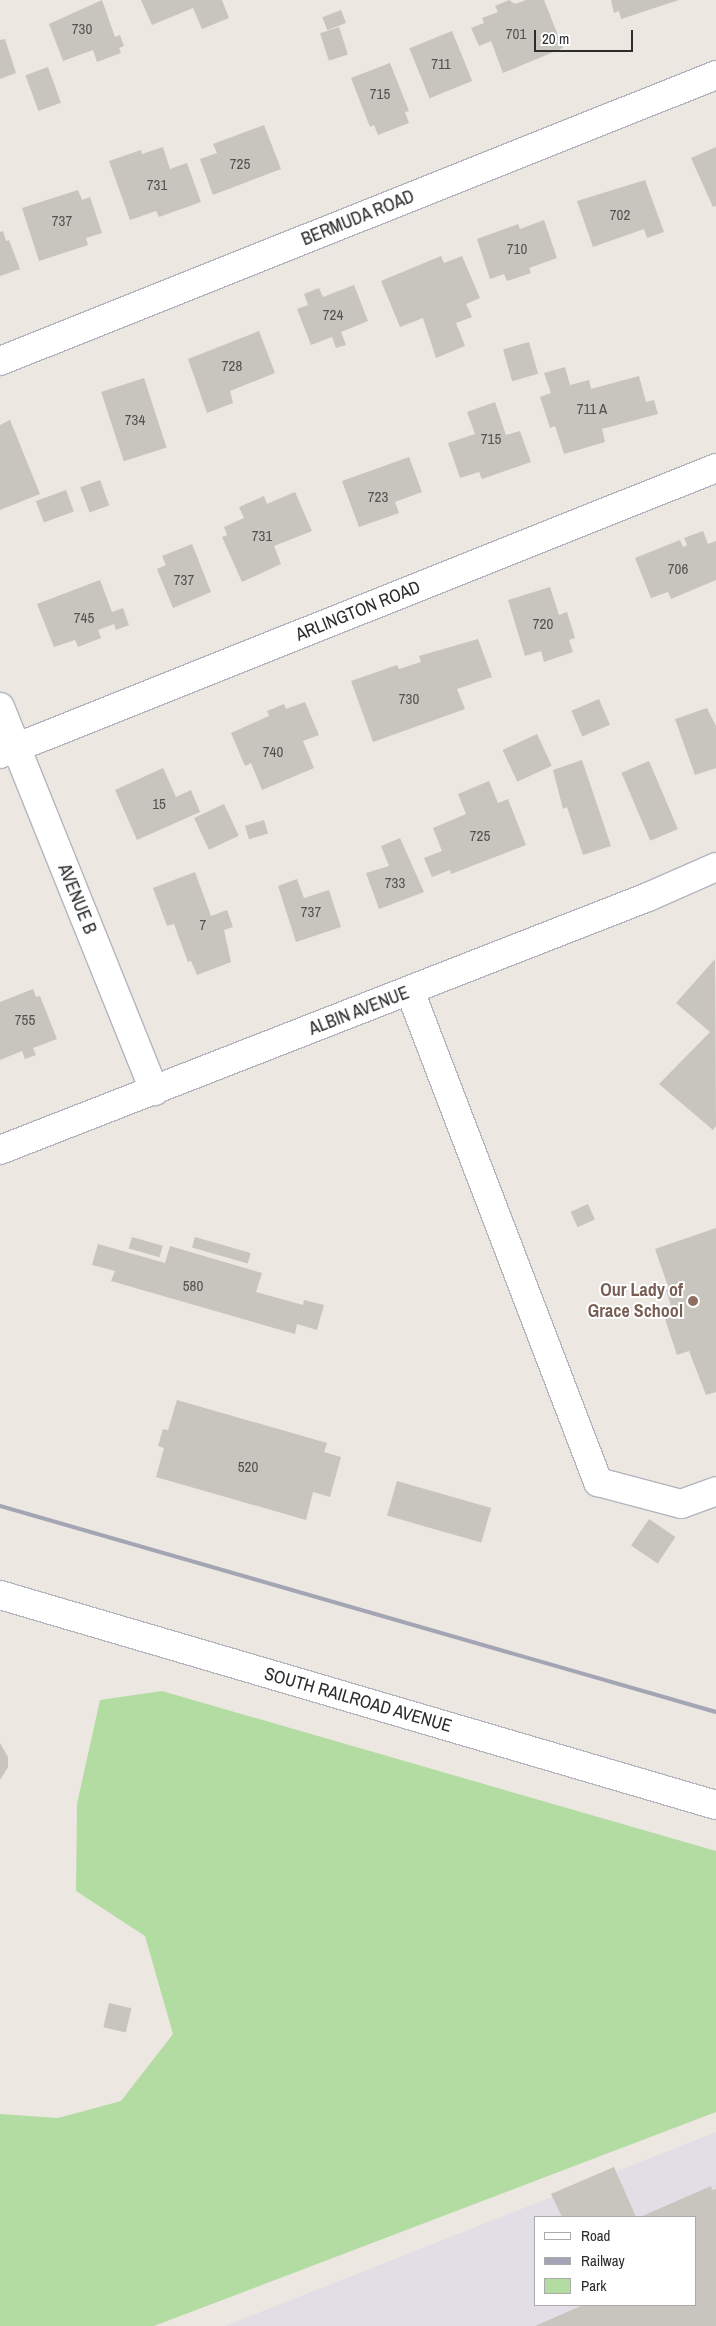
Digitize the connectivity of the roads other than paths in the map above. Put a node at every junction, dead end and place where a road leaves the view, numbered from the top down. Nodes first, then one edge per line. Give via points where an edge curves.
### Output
1 (716, 75) edge
2 (0, 361) edge
3 (716, 468) edge
4 (0, 707) edge
5 (8, 751) edge
6 (716, 867) edge
7 (410, 991) junction
8 (154, 1091) junction
9 (0, 1150) edge
10 (716, 1491) edge
11 (0, 1595) edge
12 (716, 1805) edge

1 - 2 street, BERMUDA ROAD
3 - 5 street, ARLINGTON ROAD
4 - 5 street, AVENUE B
5 - 8 street, AVENUE B
6 - 7 street, ALBIN AVENUE
7 - 8 street, ALBIN AVENUE
7 - 10 street via 598,1482 681,1504
8 - 9 street, ALBIN AVENUE
11 - 12 street, SOUTH RAILROAD AVENUE

